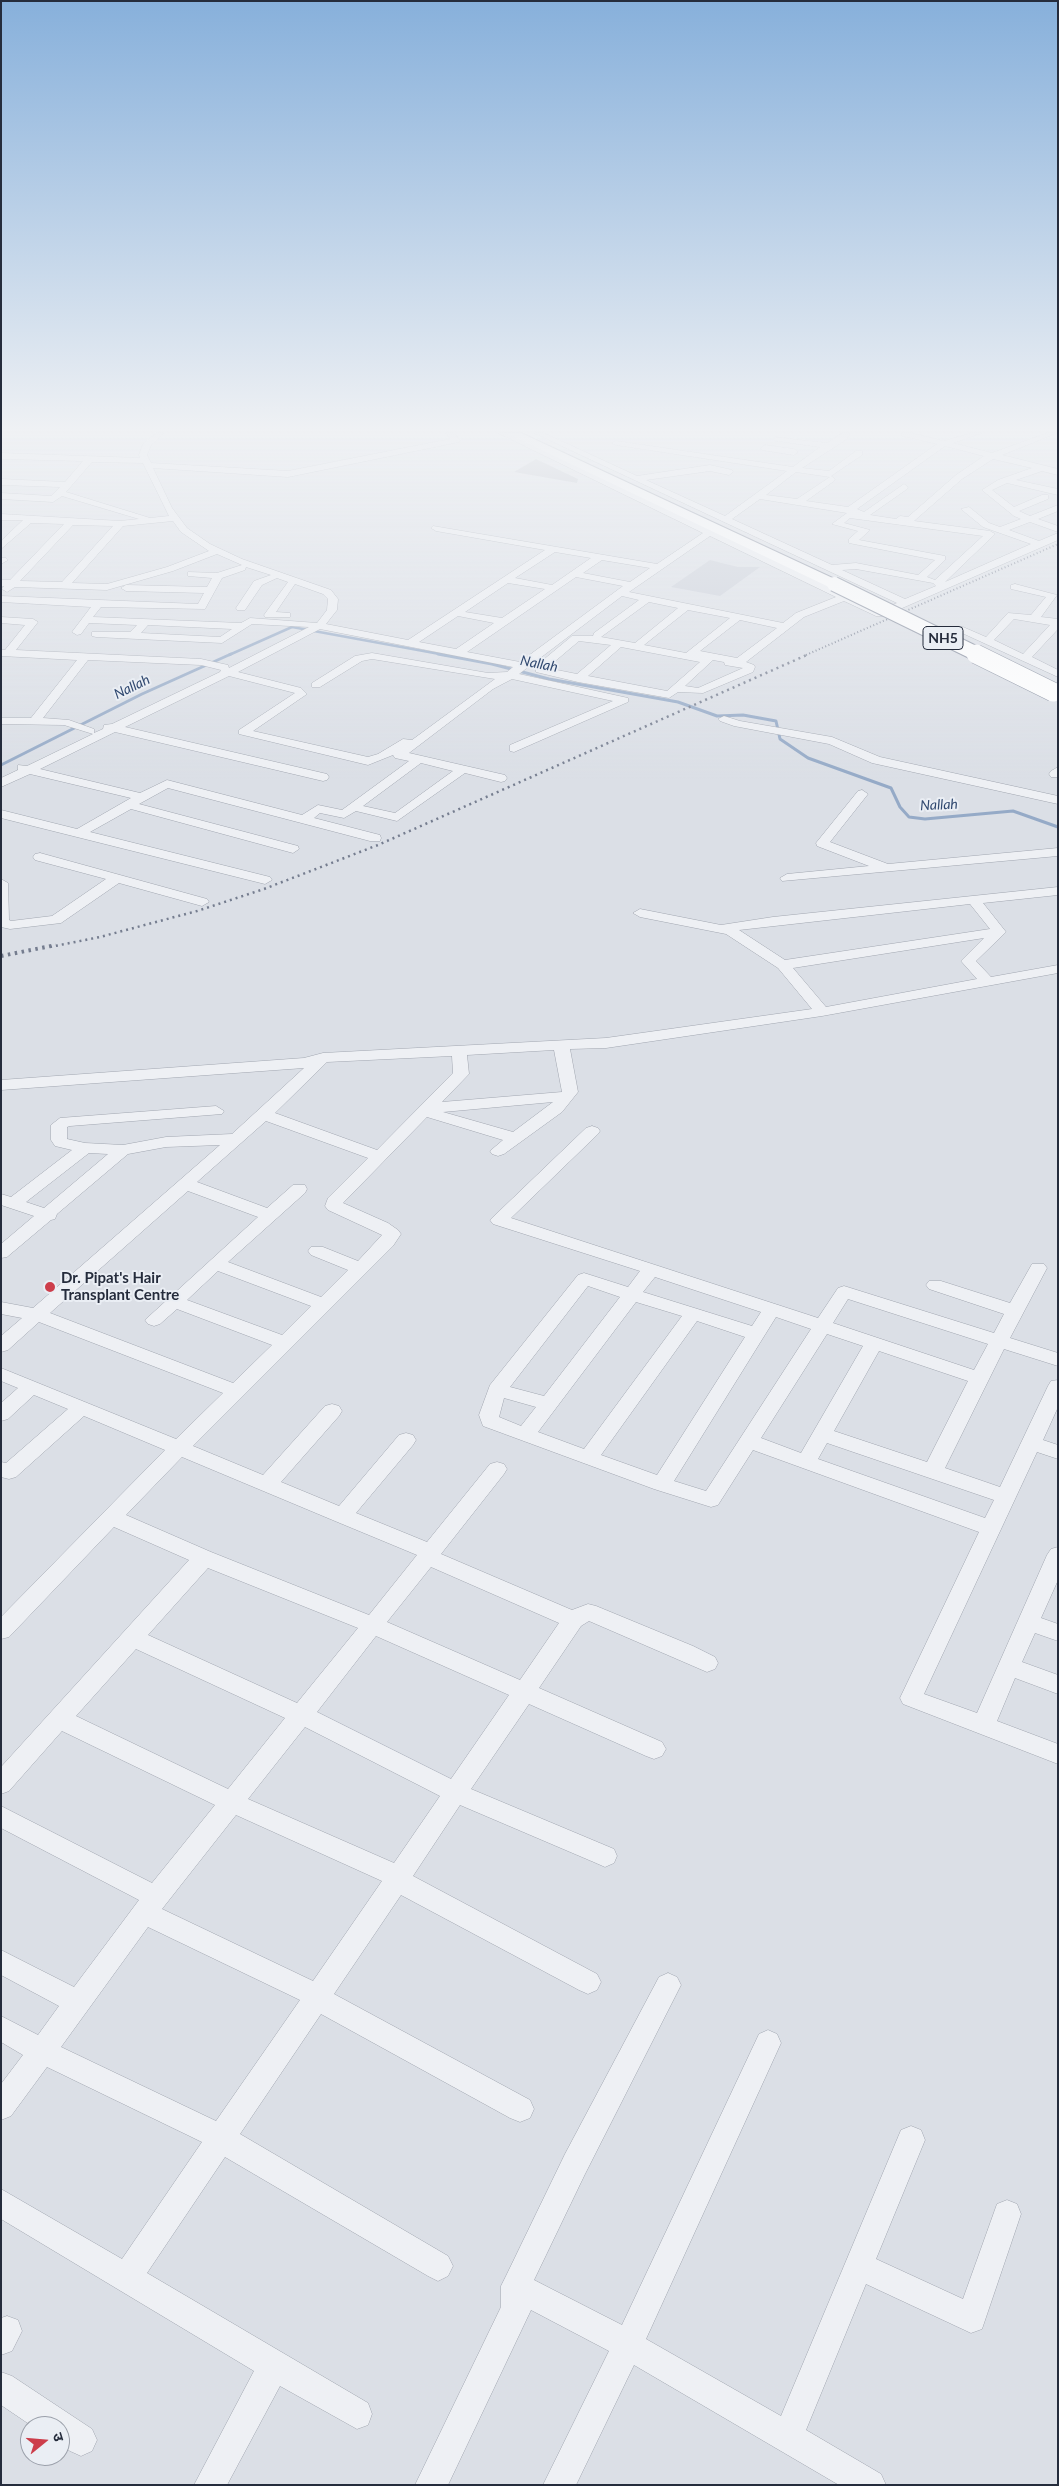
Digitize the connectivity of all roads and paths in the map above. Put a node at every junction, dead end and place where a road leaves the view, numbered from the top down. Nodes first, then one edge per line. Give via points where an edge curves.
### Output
1 (43, 549) edge
2 (97, 549) edge
3 (202, 549) edge
4 (208, 549) edge
5 (552, 549) edge
6 (560, 549) edge
7 (685, 549) edge
8 (745, 549) edge
9 (770, 549) edge
10 (781, 549) edge
11 (790, 549) edge
12 (894, 549) edge
13 (976, 549) edge
14 (1028, 549) edge
15 (213, 553) junction
16 (601, 556) junction
17 (659, 567) junction
18 (242, 568) junction
19 (832, 568) junction
20 (191, 574) dead end
21 (574, 574) junction
22 (218, 576) junction
23 (272, 578) junction
24 (920, 579) junction
25 (506, 580) junction
26 (7, 584) edge
27 (290, 584) junction
28 (943, 584) junction
29 (65, 585) junction
30 (631, 585) junction
31 (107, 587) junction
32 (1015, 587) dead end
33 (554, 588) junction
34 (210, 590) junction
35 (620, 593) junction
36 (1, 595) edge
37 (844, 597) junction
38 (648, 598) junction
39 (1, 599) edge
40 (98, 604) junction
41 (907, 604) junction
42 (687, 606) junction
43 (241, 608) dead end
44 (456, 613) junction
45 (739, 616) junction
46 (1034, 619) junction
47 (86, 620) junction
48 (4, 622) edge
49 (145, 622) junction
50 (504, 622) junction
51 (1058, 623) edge
52 (244, 626) junction
53 (310, 626) junction
54 (784, 626) junction
55 (572, 630) junction
56 (77, 632) dead end
57 (96, 634) dead end
58 (598, 635) junction
59 (133, 636) junction
60 (989, 640) junction
61 (411, 643) junction
62 (640, 643) junction
63 (620, 644) junction
64 (1035, 647) junction
65 (547, 648) junction
66 (459, 652) junction
67 (560, 652) junction
68 (4, 653) edge
69 (691, 653) junction
70 (85, 657) junction
71 (708, 660) junction
72 (524, 666) junction
73 (226, 668) junction
74 (1058, 674) edge
75 (510, 675) junction
76 (578, 679) junction
77 (1058, 681) edge
78 (1058, 685) edge
79 (305, 689) junction
80 (677, 689) junction
81 (1037, 691) junction
82 (1058, 695) edge
83 (1058, 700) edge
84 (2, 719) edge
85 (724, 719) dead end
86 (34, 722) junction
87 (100, 728) junction
88 (407, 741) dead end
89 (514, 748) dead end
90 (419, 759) junction
91 (22, 768) junction
92 (463, 770) junction
93 (1, 776) edge
94 (323, 777) dead end
95 (501, 778) dead end
96 (1, 783) edge
97 (862, 794) dead end
98 (142, 797) junction
99 (1058, 800) edge
100 (130, 805) junction
101 (354, 807) junction
102 (1, 814) edge
103 (306, 818) junction
104 (78, 834) junction
105 (375, 838) dead end
106 (293, 849) dead end
107 (1058, 852) edge
108 (40, 857) dead end
109 (886, 868) junction
110 (117, 878) junction
111 (787, 878) dead end
112 (265, 880) dead end
113 (1, 883) edge
114 (1058, 891) edge
115 (974, 900) junction
116 (202, 902) dead end
117 (640, 913) dead end
118 (1, 922) edge
119 (720, 929) junction
120 (999, 932) junction
121 (784, 965) junction
122 (1058, 970) edge
123 (989, 983) junction
124 (822, 1012) junction
125 (561, 1046) junction
126 (459, 1053) junction
127 (323, 1058) junction
128 (1, 1076) edge
129 (1, 1085) edge
130 (567, 1096) junction
131 (426, 1109) junction
132 (216, 1110) dead end
133 (264, 1115) junction
134 (592, 1131) dead end
135 (514, 1138) junction
136 (237, 1139) junction
137 (85, 1148) junction
138 (124, 1150) junction
139 (498, 1151) dead end
140 (378, 1156) junction
141 (186, 1184) junction
142 (299, 1189) dead end
143 (8, 1201) edge
144 (49, 1215) junction
145 (270, 1215) junction
146 (317, 1251) dead end
147 (1, 1253) edge
148 (216, 1264) junction
149 (359, 1268) junction
150 (1038, 1268) dead end
151 (651, 1269) junction
152 (935, 1285) dead end
153 (721, 1292) junction
154 (632, 1294) junction
155 (174, 1302) junction
156 (322, 1304) junction
157 (1, 1308) edge
158 (772, 1309) junction
159 (1016, 1311) junction
160 (36, 1315) junction
161 (697, 1315) junction
162 (154, 1320) dead end
163 (822, 1326) junction
164 (756, 1334) junction
165 (284, 1342) junction
166 (999, 1342) junction
167 (874, 1343) junction
168 (1, 1346) edge
169 (1058, 1360) edge
170 (1, 1374) edge
171 (979, 1378) junction
172 (1058, 1386) edge
173 (31, 1387) junction
174 (497, 1390) junction
175 (236, 1391) junction
176 (549, 1404) junction
177 (81, 1408) junction
178 (332, 1411) dead end
179 (1, 1414) edge
180 (822, 1434) junction
181 (525, 1435) junction
182 (406, 1440) dead end
183 (748, 1441) junction
184 (1031, 1443) junction
185 (179, 1448) junction
186 (1058, 1452) edge
187 (588, 1458) junction
188 (806, 1462) junction
189 (1, 1468) edge
190 (497, 1469) dead end
191 (933, 1471) junction
192 (267, 1484) junction
193 (661, 1484) junction
194 (1006, 1496) junction
195 (342, 1516) junction
196 (112, 1518) junction
197 (991, 1528) junction
198 (429, 1555) junction
199 (1058, 1555) edge
200 (204, 1558) junction
201 (1052, 1582) edge
202 (573, 1620) junction
203 (1028, 1622) junction
204 (372, 1625) junction
205 (1, 1631) edge
206 (1058, 1633) edge
207 (133, 1638) junction
208 (707, 1663) dead end
209 (1009, 1666) junction
210 (1058, 1685) edge
211 (523, 1691) junction
212 (301, 1715) junction
213 (60, 1719) junction
214 (983, 1726) junction
215 (654, 1749) dead end
216 (1058, 1754) edge
217 (1, 1784) edge
218 (456, 1793) junction
219 (231, 1802) junction
220 (1, 1816) edge
221 (605, 1856) dead end
222 (399, 1877) junction
223 (150, 1905) junction
224 (1, 1962) edge
225 (588, 1982) dead end
226 (668, 1985) dead end
227 (318, 1996) junction
228 (77, 2002) junction
229 (1, 2028) edge
230 (768, 2043) dead end
231 (42, 2051) junction
232 (1, 2107) edge
233 (520, 2109) dead end
234 (222, 2138) junction
235 (911, 2140) dead end
236 (1, 2203) edge
237 (1007, 2214) dead end
238 (438, 2266) dead end
239 (859, 2266) junction
240 (126, 2278) junction
241 (516, 2286) junction
242 (628, 2345) junction
243 (274, 2366) junction
244 (1, 2387) edge
245 (357, 2414) dead end
246 (787, 2438) junction
247 (82, 2440) dead end
248 (210, 2485) edge
249 (431, 2485) edge
250 (559, 2485) edge
251 (870, 2485) edge

1 - 26 street
2 - 29 street
3 - 15 street
4 - 15 street
5 - 25 street
6 - 16 street
7 - 17 street
8 - 37 street
9 - 82 highway, NH5, bridge
10 - 78 highway, NH5
11 - 19 street
12 - 24 street via 942,558
13 - 28 street
14 - 28 street
15 - 18 street
15 - 31 street
15 - 53 street via 327,592 334,604 328,616
16 - 17 street
16 - 21 street
17 - 30 street
18 - 22 street
18 - 23 street
19 - 24 street via 856,566
19 - 41 street
20 - 22 street
21 - 30 street
21 - 33 street
22 - 34 street
23 - 27 street
23 - 43 street via 258,583
24 - 28 street
25 - 33 street
25 - 44 street
26 - 29 street
26 - 36 street
27 - 53 street via 309,590 322,600 322,610
27 - 53 street via 269,615
28 - 41 street
29 - 31 street
30 - 35 street
31 - 34 street
32 - 46 street via 1052,595
33 - 50 street
34 - 40 street via 201,607
35 - 38 street
35 - 55 street
37 - 41 street via 880,614
37 - 54 street via 804,612
38 - 42 street
38 - 58 street
39 - 40 street
40 - 47 street
42 - 45 street
42 - 62 street
44 - 50 street
44 - 61 street
45 - 54 street
45 - 69 street
46 - 51 street
46 - 60 street via 1012,615
47 - 49 street
47 - 56 street
48 - 68 street via 33,622
49 - 52 street
49 - 59 street
50 - 66 street
51 - 64 street
52 - 53 street via 250,622
52 - 59 street via 222,640
53 - 61 street
53 - 73 street
54 - 69 street via 739,662
55 - 58 street
55 - 65 street
57 - 59 street
58 - 62 street
60 - 64 street
60 - 74 street
60 - 81 street via 964,630 932,635
61 - 66 street
62 - 69 street
63 - 67 street via 582,637 576,638
63 - 71 street
63 - 76 street
64 - 74 street via 1024,658
65 - 67 street
65 - 72 street
66 - 72 street
67 - 76 street via 540,670
68 - 70 street
70 - 73 street via 208,662
70 - 86 street
71 - 80 street
71 - 80 street via 750,668 704,690
72 - 75 street
73 - 79 street
73 - 87 street
75 - 79 street via 488,676 372,656 359,658
75 - 89 street via 624,700
75 - 90 street via 489,687 400,755
76 - 80 street via 669,695
77 - 81 street via 1036,687
79 - 88 street via 243,732 368,761 382,758
81 - 83 street
84 - 86 street
85 - 99 street via 832,741 876,760
86 - 87 street via 65,722
87 - 91 street
87 - 91 street
87 - 94 street
90 - 92 street
90 - 101 street
91 - 93 street
91 - 96 street
91 - 98 street
92 - 95 street
92 - 101 street via 397,817
97 - 109 street via 822,843
98 - 100 street
98 - 103 street via 167,784
100 - 104 street
100 - 106 street
101 - 103 street via 344,814 318,809
102 - 104 street
103 - 105 street
104 - 112 street
107 - 109 street
108 - 110 street
109 - 111 street
110 - 116 street
110 - 118 street via 56,920 10,925
113 - 118 street
114 - 115 street
115 - 119 street
115 - 120 street
117 - 119 street
119 - 121 street via 736,935
120 - 121 street
120 - 123 street via 968,961
121 - 124 street
122 - 123 street
123 - 124 street
124 - 125 street via 606,1044
125 - 126 street
125 - 130 street via 568,1073 570,1092
126 - 127 street
126 - 131 street via 461,1074
127 - 128 street via 300,1054
127 - 129 street via 304,1063
127 - 133 street
130 - 131 street
130 - 135 street via 556,1109
131 - 135 street
131 - 140 street
132 - 137 street via 61,1122 61,1143
133 - 136 street
133 - 140 street
134 - 151 street via 499,1220
135 - 139 street
136 - 138 street via 166,1142
136 - 141 street
137 - 138 street
137 - 143 street
138 - 144 street
140 - 149 street via 334,1202 334,1206 392,1234
141 - 145 street
141 - 160 street
142 - 145 street
143 - 144 street
144 - 147 street
145 - 148 street
146 - 149 street
148 - 155 street
148 - 156 street
149 - 156 street
150 - 159 street
151 - 153 street
151 - 154 street
152 - 159 street
153 - 158 street
153 - 161 street
154 - 161 street
154 - 174 street via 584,1279
154 - 176 street
155 - 162 street
155 - 165 street
156 - 165 street
157 - 160 street
158 - 163 street
158 - 164 street
159 - 166 street
160 - 168 street
160 - 175 street
161 - 164 street
161 - 187 street
163 - 166 street via 844,1292
163 - 167 street
163 - 183 street
164 - 193 street
165 - 175 street
166 - 169 street
166 - 171 street
167 - 171 street
167 - 180 street
170 - 173 street
171 - 191 street
172 - 184 street
173 - 177 street
173 - 179 street
174 - 176 street
174 - 181 street via 490,1421
175 - 185 street
176 - 181 street
177 - 185 street
177 - 189 street via 8,1472
178 - 192 street
180 - 188 street
180 - 191 street
181 - 187 street
182 - 195 street
183 - 188 street
183 - 193 street via 711,1500
184 - 186 street
184 - 194 street
185 - 192 street
185 - 196 street
187 - 193 street
188 - 197 street
190 - 198 street
191 - 194 street
192 - 195 street
194 - 197 street
195 - 198 street
196 - 200 street
196 - 205 street
197 - 214 street via 911,1698
198 - 202 street
198 - 204 street
199 - 201 street
200 - 204 street
200 - 207 street
201 - 203 street
202 - 208 street via 588,1612
202 - 211 street
203 - 206 street
203 - 209 street
204 - 211 street
204 - 212 street
207 - 212 street
207 - 213 street
209 - 210 street
209 - 214 street
211 - 215 street
211 - 218 street
212 - 218 street
212 - 219 street
213 - 217 street
213 - 219 street
214 - 216 street
218 - 221 street
218 - 222 street
219 - 222 street
219 - 223 street
220 - 223 street
222 - 225 street via 404,1884
222 - 227 street
223 - 227 street
223 - 228 street
224 - 228 street
226 - 241 street
227 - 233 street
227 - 234 street
228 - 231 street
229 - 231 street
230 - 242 street
231 - 232 street
231 - 234 street
234 - 238 street
234 - 240 street
235 - 239 street
236 - 240 street
237 - 239 street via 971,2318
239 - 246 street
240 - 243 street
241 - 242 street
241 - 249 street via 516,2310
242 - 246 street
242 - 250 street
243 - 245 street
243 - 248 street
244 - 247 street
246 - 251 street

